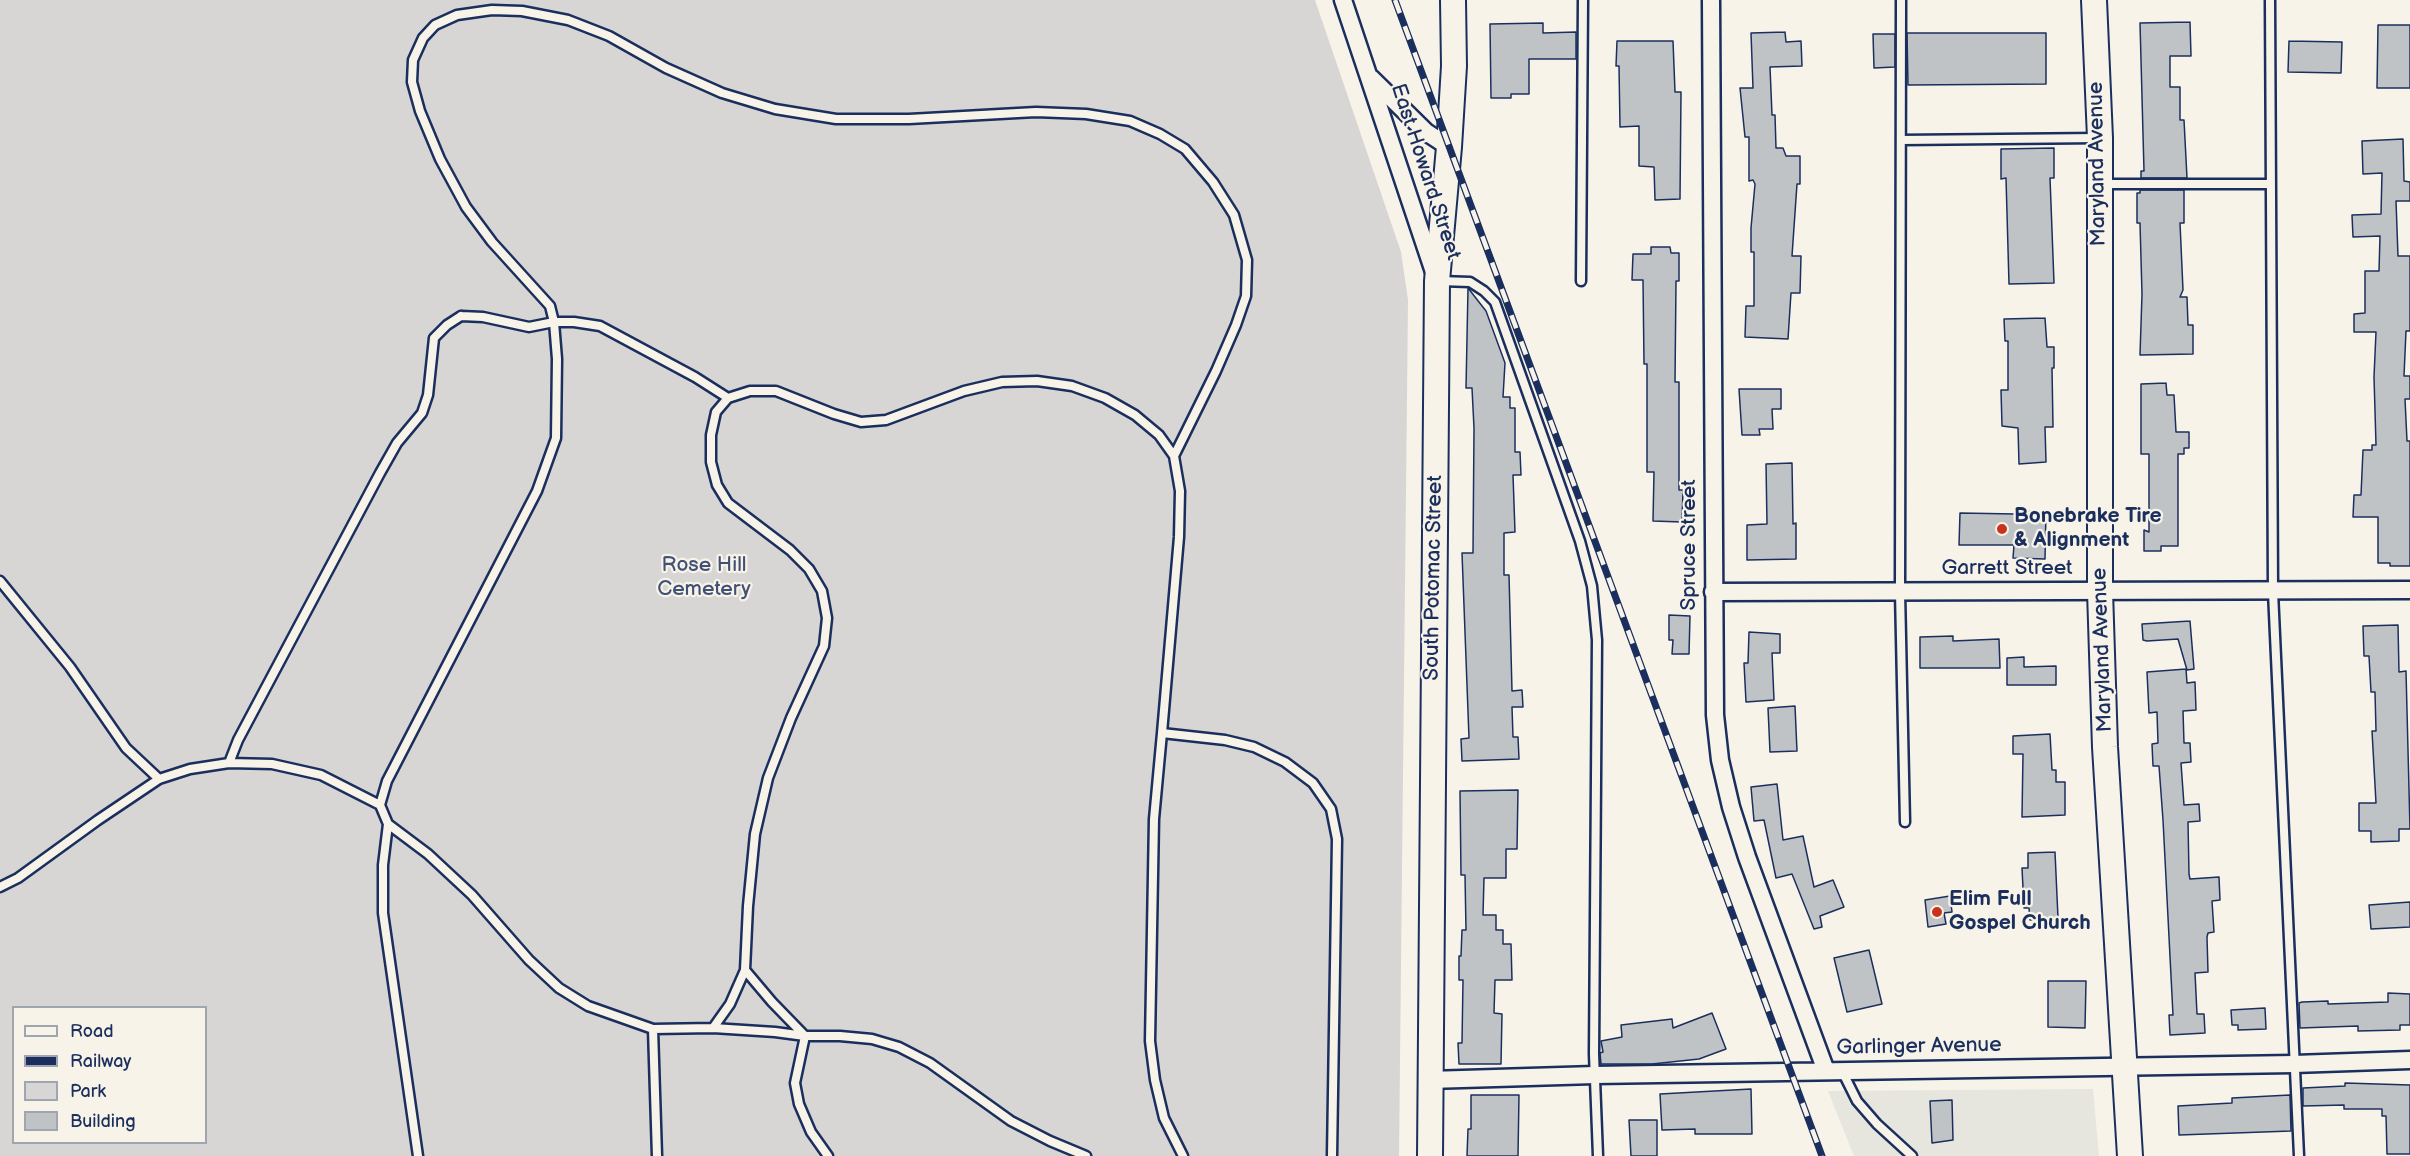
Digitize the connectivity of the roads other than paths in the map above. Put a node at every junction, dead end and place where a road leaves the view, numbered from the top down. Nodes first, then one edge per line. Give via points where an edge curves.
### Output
1 (1343, 0) edge
2 (1453, 0) edge
3 (1583, 0) edge
4 (1711, 0) edge
5 (1901, 0) edge
6 (2094, 0) edge
7 (2270, 0) edge
8 (1370, 77) junction
9 (2100, 138) junction
10 (1901, 140) junction
11 (1449, 147) junction
12 (2099, 184) junction
13 (2271, 184) junction
14 (1437, 281) junction
15 (1581, 281) dead end
16 (554, 322) junction
17 (728, 398) junction
18 (1174, 456) junction
19 (0, 581) edge
20 (2410, 590) edge
21 (2100, 591) junction
22 (1713, 592) junction
23 (1900, 592) junction
24 (2273, 592) junction
25 (1162, 733) junction
26 (229, 762) junction
27 (159, 779) junction
28 (380, 805) junction
29 (1905, 822) dead end
30 (388, 824) junction
31 (0, 887) edge
32 (745, 970) junction
33 (713, 1028) junction
34 (653, 1029) junction
35 (805, 1036) junction
36 (2410, 1060) edge
37 (2294, 1064) junction
38 (2124, 1067) junction
39 (1834, 1071) junction
40 (1595, 1075) junction
41 (1429, 1080) junction
42 (418, 1156) edge
43 (657, 1156) edge
44 (828, 1156) edge
45 (1086, 1156) edge
46 (1183, 1156) edge
47 (1332, 1156) edge
48 (1430, 1156) edge
49 (1598, 1156) edge
50 (1912, 1156) edge
51 (2130, 1156) edge
52 (2299, 1156) edge

1 - 8 street, East Howard Street
2 - 11 street, South Potomac Street
3 - 15 lane
4 - 22 street, Spruce Street
5 - 10 lane
6 - 9 street, Maryland Avenue
7 - 13 lane
8 - 11 street, East Howard Street via 1426,132
8 - 14 street, East Howard Street
9 - 10 lane
9 - 12 street, Maryland Avenue
10 - 23 lane
11 - 14 street, South Potomac Street
12 - 13 lane
12 - 21 street, Maryland Avenue
13 - 24 lane
14 - 40 lane via 1470,282 1495,302 1580,541 1592,586 1597,640
14 - 41 street, South Potomac Street
16 - 17 lane via 600,326
16 - 18 lane via 550,306 466,207 420,111 412,82 413,60 423,38 435,25 457,15 522,11 568,20 609,36 722,93 775,109 836,120 1036,112 1086,114 1130,121 1185,149 1234,215 1247,260 1246,296 1216,371
16 - 26 lane via 529,327 460,316 434,338 428,395 422,413 397,443 380,473
16 - 28 lane via 555,438 537,491 387,781
17 - 18 lane via 750,391 776,391 861,422 886,420 964,391 1002,382 1037,381 1072,386 1105,398 1159,435
17 - 32 lane via 716,412 711,435 711,462 717,484 728,503 809,569 822,591 827,618 824,646 768,778 755,834
18 - 25 lane via 1180,491 1179,537
19 - 27 lane via 70,667 126,748
20 - 24 street, Garrett Street
21 - 23 street, Garrett Street
21 - 24 street, Garrett Street
21 - 38 street, Maryland Avenue
22 - 23 street, Garrett Street
22 - 39 street, Spruce Street via 1715,715 1720,760 1747,856
23 - 29 lane
24 - 37 lane
25 - 46 lane via 1154,819 1150,1041 1164,1118
25 - 47 lane via 1254,747 1285,762 1313,783 1331,810 1336,839
26 - 27 lane
26 - 28 lane via 272,764 321,775
27 - 31 lane
28 - 30 lane
30 - 34 lane via 472,895 529,960 559,987 588,1006
30 - 42 lane via 383,913
32 - 33 lane via 730,1004
32 - 35 lane
33 - 34 lane
33 - 35 lane
34 - 43 lane
35 - 44 lane via 795,1083 799,1104 811,1132
35 - 45 lane via 840,1035 899,1047 1011,1120
36 - 37 street, Garlinger Avenue
37 - 38 street, Garlinger Avenue
37 - 52 lane
38 - 39 street, Garlinger Avenue
38 - 51 street, Maryland Avenue
39 - 40 street, Garlinger Avenue
39 - 50 lane via 1877,1124
40 - 41 street, Garlinger Avenue
40 - 49 lane
41 - 48 street, South Potomac Street

